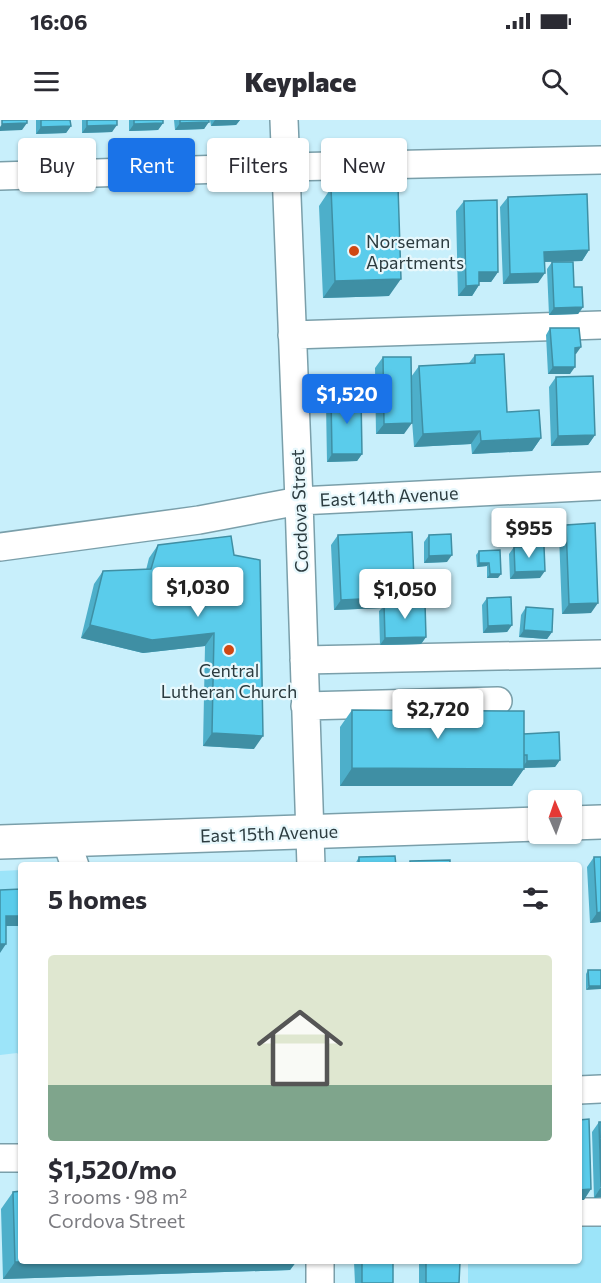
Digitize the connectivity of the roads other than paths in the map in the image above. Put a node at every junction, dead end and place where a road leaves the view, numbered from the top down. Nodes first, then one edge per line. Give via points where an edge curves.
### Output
1 (284, 120) edge
2 (285, 138) edge
3 (601, 160) edge
4 (309, 166) edge
5 (207, 169) edge
6 (0, 176) edge
7 (287, 192) edge
8 (601, 326) edge
9 (292, 335) junction
10 (601, 486) edge
11 (299, 501) junction
12 (0, 547) edge
13 (601, 654) edge
14 (304, 660) junction
15 (498, 701) dead end
16 (305, 706) junction
17 (601, 822) edge
18 (582, 823) edge
19 (528, 824) edge
20 (309, 831) junction
21 (0, 842) edge
22 (71, 853) edge
23 (311, 862) edge
24 (601, 1089) edge
25 (582, 1090) edge
26 (0, 1158) edge
27 (18, 1158) edge
28 (582, 1212) edge
29 (601, 1212) edge
30 (320, 1264) edge
31 (320, 1283) edge

1 - 2 street, Cordova Street
3 - 4 street
5 - 6 street
7 - 9 street, Cordova Street
8 - 9 street
9 - 11 street, Cordova Street
10 - 11 street, East 14th Avenue
11 - 12 street, East 14th Avenue via 199,520
11 - 14 street, Cordova Street
13 - 14 street
14 - 16 street, Cordova Street
15 - 16 street
16 - 20 street, Cordova Street
17 - 18 main road
19 - 20 main road, East 15th Avenue
20 - 22 main road, East 15th Avenue
20 - 23 street, Cordova Street
21 - 22 main road, East 15th Avenue
24 - 25 street
26 - 27 street
28 - 29 street
30 - 31 street

